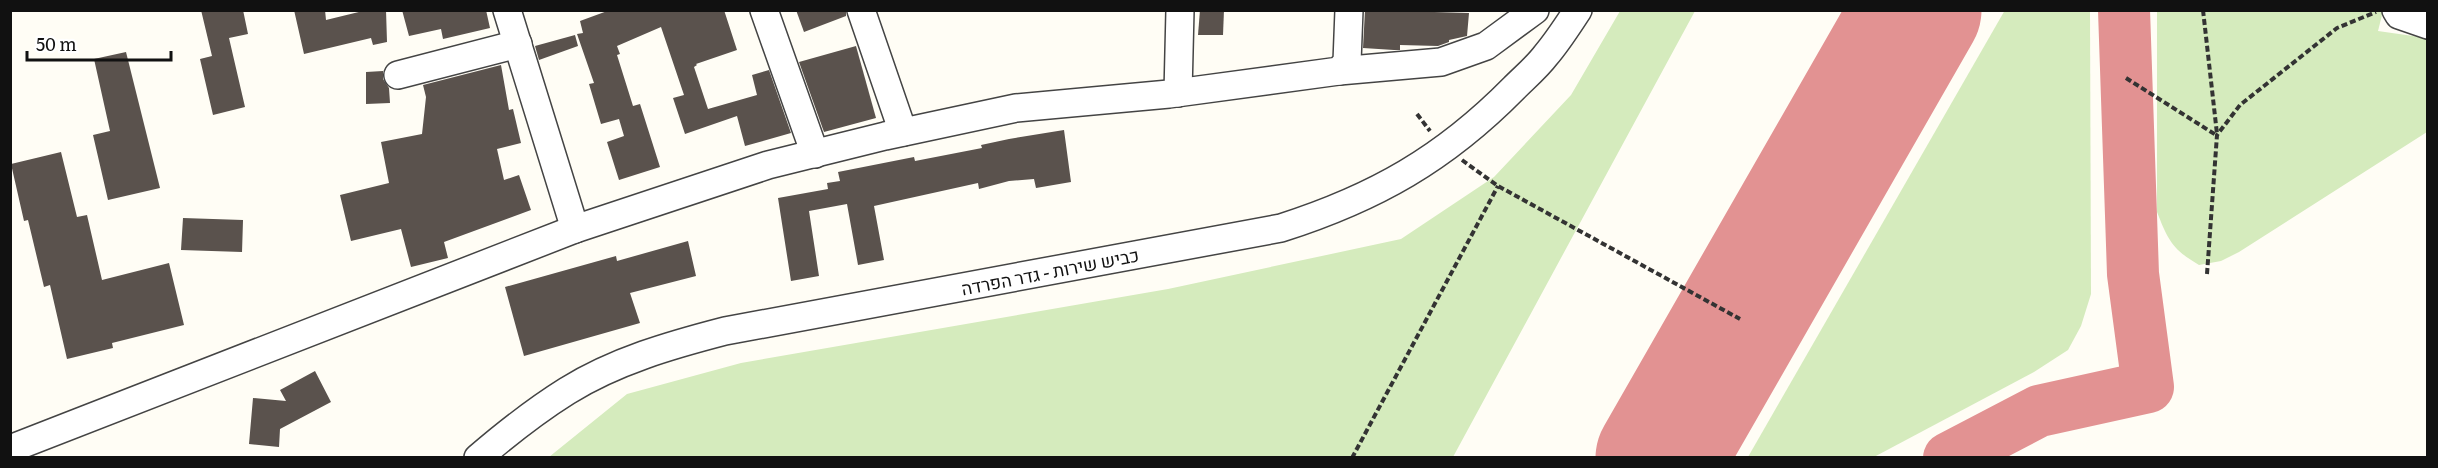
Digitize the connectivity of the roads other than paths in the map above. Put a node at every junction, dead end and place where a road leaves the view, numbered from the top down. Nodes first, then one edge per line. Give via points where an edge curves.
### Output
1 (507, 10) edge
2 (764, 10) edge
3 (1180, 10) edge
4 (1349, 10) edge
5 (1535, 10) edge
6 (1578, 10) edge
7 (2396, 10) edge
8 (869, 12) edge
9 (2427, 25) edge
10 (518, 44) junction
11 (1339, 71) junction
12 (398, 75) dead end
13 (1178, 93) junction
14 (903, 132) junction
15 (815, 154) junction
16 (575, 230) junction
17 (10, 449) edge
18 (478, 458) edge

1 - 10 street
2 - 15 street
3 - 13 street
4 - 11 street via 1347,62
5 - 11 street via 1486,46 1441,62
6 - 18 street, כביש שירות - גדר הפרדה via 1545,57 1492,110 1420,166 1378,191 1330,212 1281,228 725,331 666,347 568,390
7 - 9 street via 2399,15
8 - 14 street
10 - 12 street
10 - 16 street
11 - 13 street
13 - 14 street via 1016,108
14 - 15 street
15 - 16 street via 768,165
16 - 17 street

